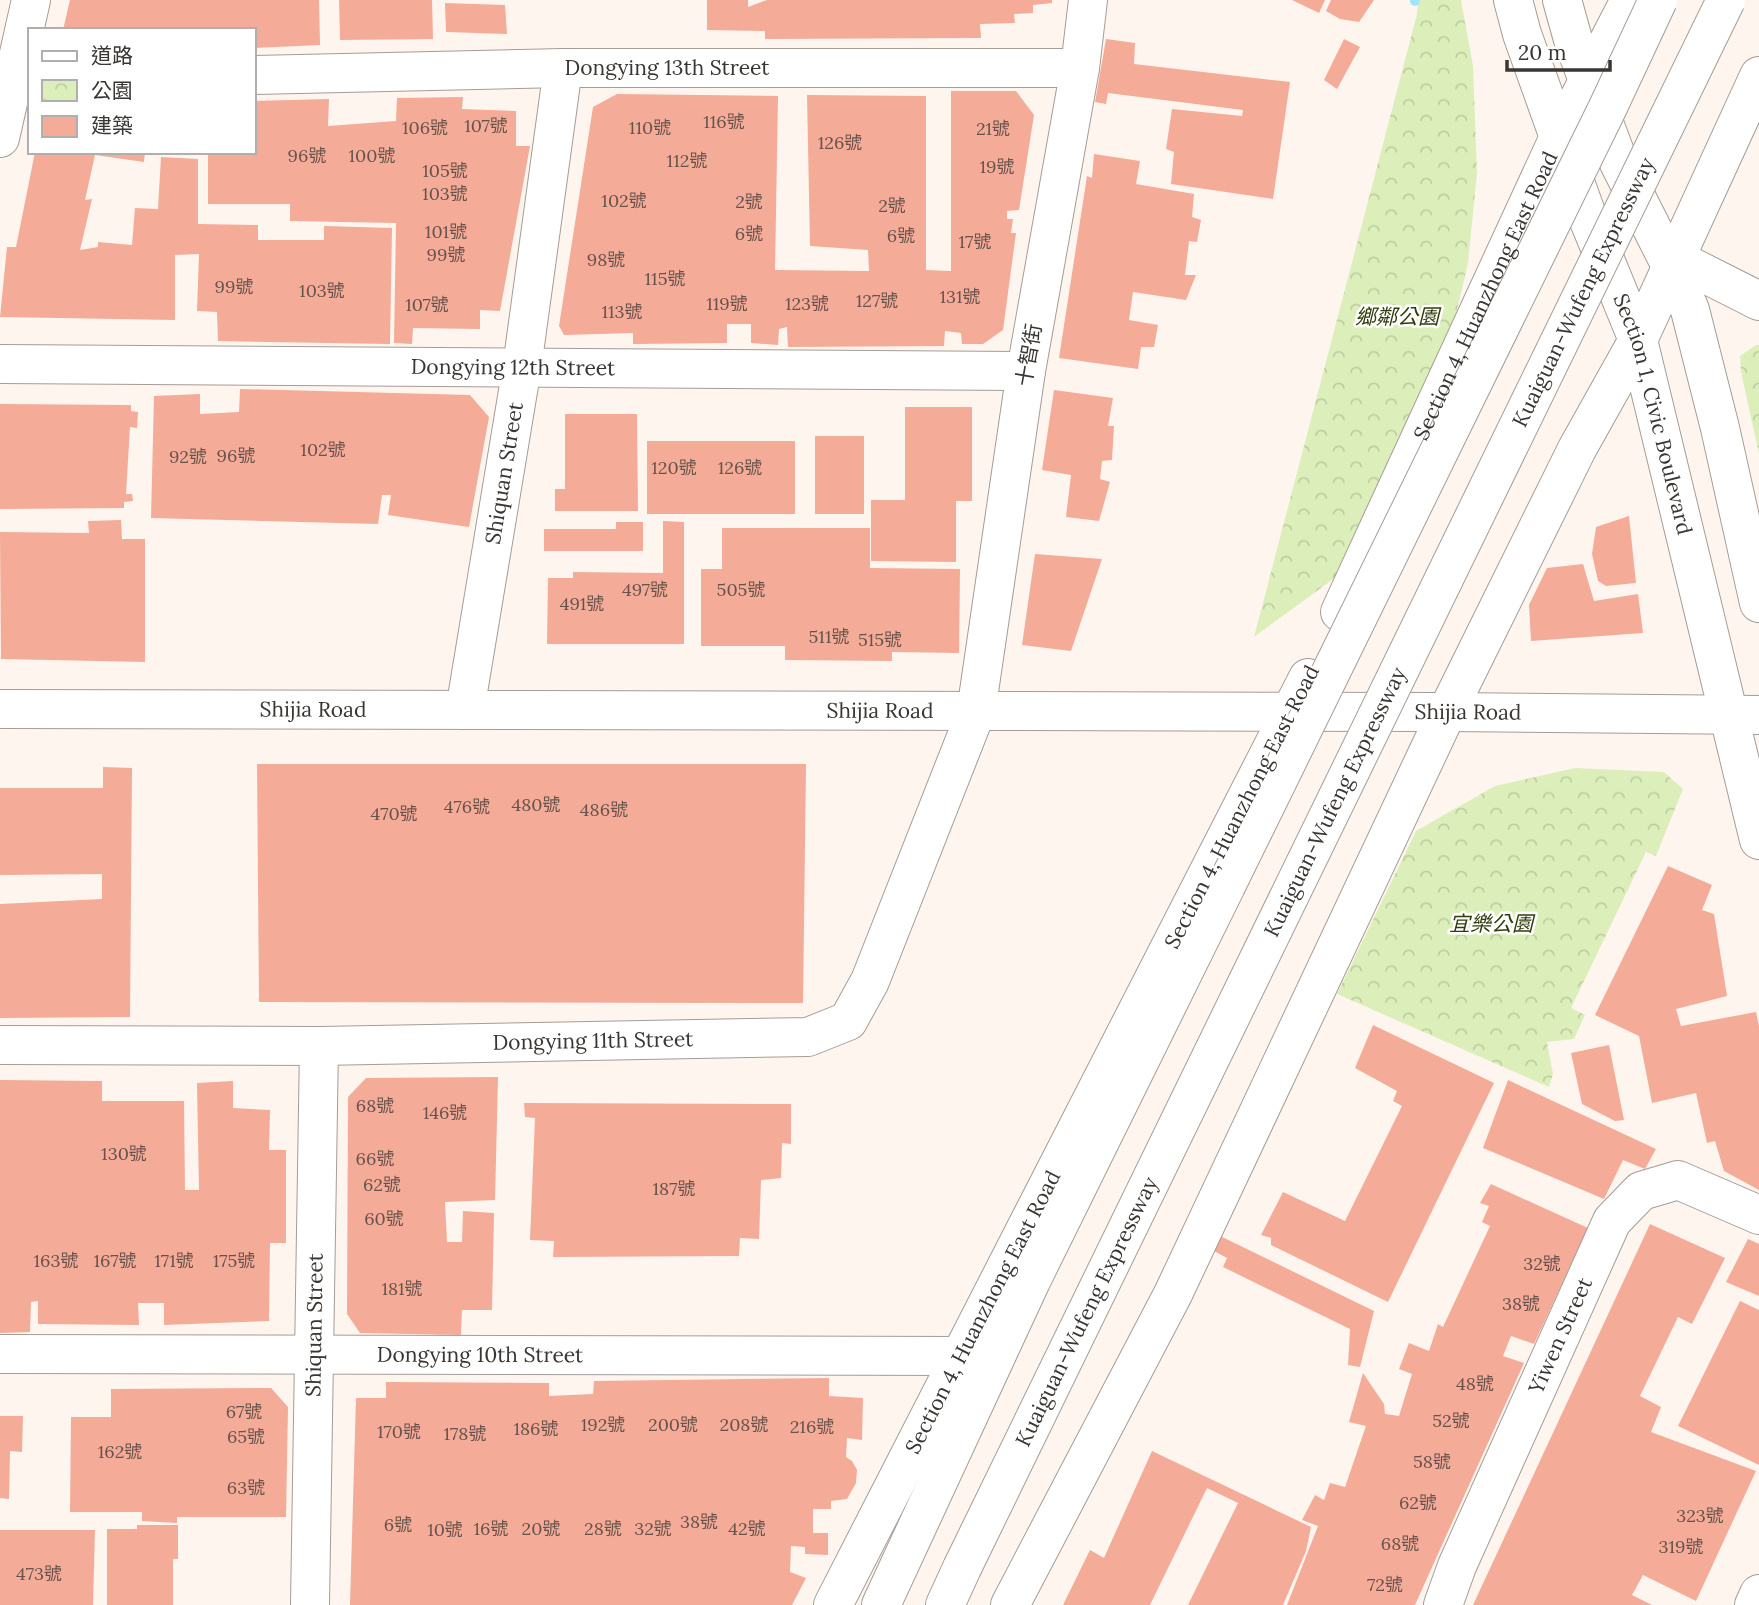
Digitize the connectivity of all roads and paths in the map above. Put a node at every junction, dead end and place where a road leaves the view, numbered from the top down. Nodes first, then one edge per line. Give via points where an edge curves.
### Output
1 (32, 0) edge
2 (1088, 0) edge
3 (1513, 0) edge
4 (1562, 0) edge
5 (1630, 0) edge
6 (1658, 0) edge
7 (1727, 0) edge
8 (563, 68) junction
9 (1080, 68) junction
10 (256, 75) edge
11 (1759, 76) edge
12 (15, 80) edge
13 (1588, 82) junction
14 (1559, 137) junction
15 (0, 138) edge
16 (1673, 262) junction
17 (1759, 302) edge
18 (1638, 340) junction
19 (0, 364) edge
20 (522, 367) junction
21 (1026, 371) junction
22 (1759, 603) edge
23 (0, 709) edge
24 (465, 710) junction
25 (976, 712) junction
26 (1290, 712) junction
27 (1447, 712) junction
28 (1744, 716) edge
29 (1759, 840) edge
30 (0, 1045) edge
31 (318, 1046) junction
32 (1759, 1215) edge
33 (313, 1353) junction
34 (0, 1354) edge
35 (961, 1356) junction
36 (1759, 1594) edge
37 (310, 1605) edge
38 (833, 1605) edge
39 (881, 1605) edge
40 (945, 1605) edge
41 (1010, 1605) edge
42 (1443, 1605) edge
43 (1754, 1605) edge

1 - 12 main road
2 - 9 main road, 十智街
3 - 14 main road, Section 1, Civic Boulevard
4 - 13 main road
5 - 13 main road, Section 4, Huanzhong East Road
6 - 39 main road, bridge via 1031,1281
7 - 40 main road, Kuaiguan-Wufeng Expressway, bridge
8 - 9 main road, Dongying 13th Street
8 - 10 main road, Dongying 13th Street
8 - 20 main road, Shiquan Street
9 - 21 main road, 十智街
11 - 16 main road
12 - 15 main road
13 - 14 main road, Section 4, Huanzhong East Road
13 - 16 main road via 1619,163
14 - 18 main road, Section 1, Civic Boulevard
14 - 26 main road, Section 4, Huanzhong East Road via 1321,654
16 - 17 main road
16 - 18 main road
16 - 22 main road via 1720,428
18 - 27 main road via 1577,449
18 - 28 main road, Section 1, Civic Boulevard
19 - 20 main road, Dongying 12th Street
20 - 21 main road, Dongying 12th Street
20 - 24 main road, Shiquan Street
21 - 25 main road, 十智街
23 - 24 main road, Shijia Road
24 - 25 main road, Shijia Road
25 - 26 main road, Shijia Road
25 - 31 main road, Dongying 11th Street via 870,981 848,1021 808,1037
26 - 27 main road, Shijia Road
26 - 35 main road, Section 4, Huanzhong East Road
27 - 28 main road, Shijia Road
27 - 41 main road via 1173,1294
28 - 29 main road, Section 1, Civic Boulevard
30 - 31 main road, Dongying 11th Street
31 - 33 main road, Shiquan Street
32 - 42 main road, Yiwen Street via 1678,1180 1641,1191 1612,1220
33 - 34 main road, Dongying 10th Street
33 - 35 main road, Dongying 10th Street
33 - 37 main road, Shiquan Street
35 - 38 main road, Section 4, Huanzhong East Road
36 - 43 main road

